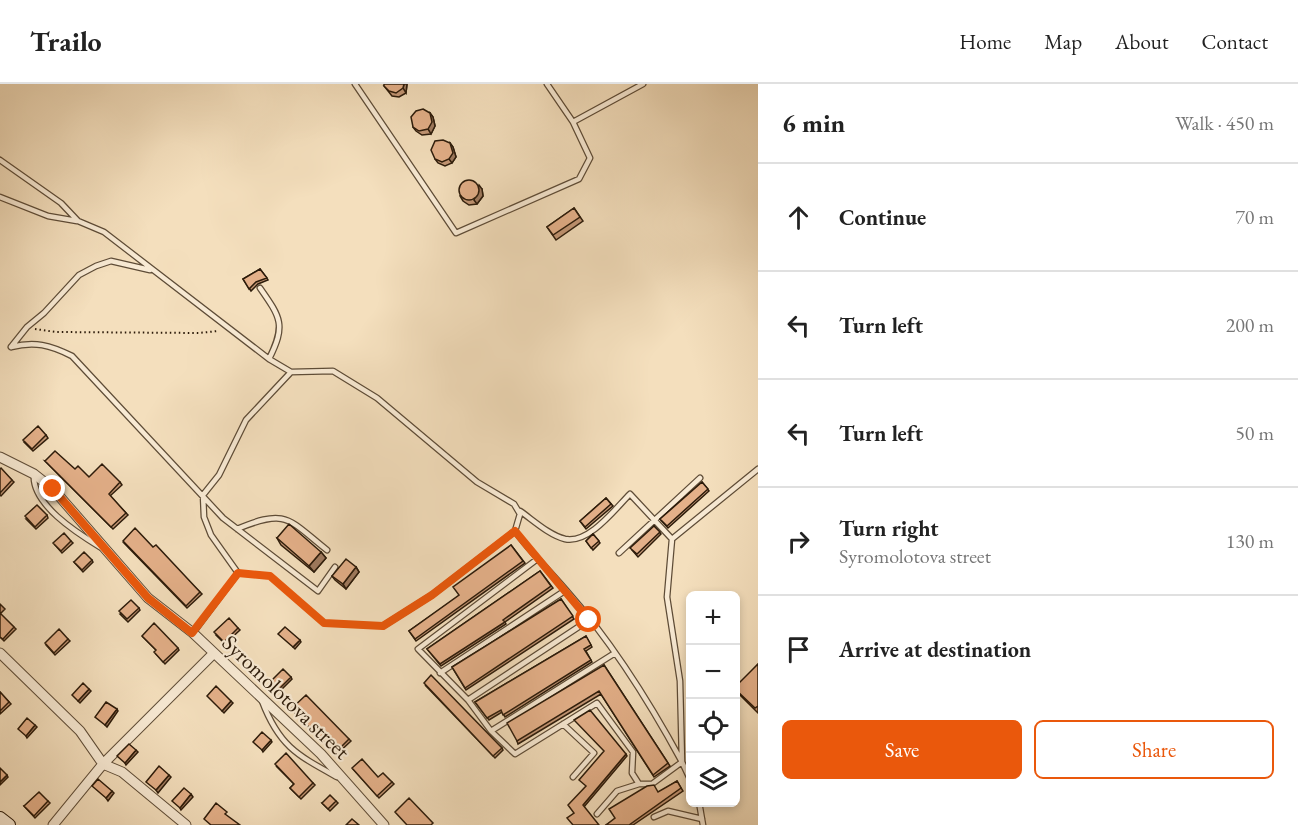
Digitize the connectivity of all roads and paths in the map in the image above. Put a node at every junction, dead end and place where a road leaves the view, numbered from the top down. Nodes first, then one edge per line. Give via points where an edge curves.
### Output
1 (355, 84) edge
2 (547, 84) edge
3 (643, 84) edge
4 (573, 122) junction
5 (0, 160) edge
6 (0, 196) edge
7 (78, 221) junction
8 (152, 270) junction
9 (260, 288) dead end
10 (27, 327) junction
11 (227, 329) junction
12 (269, 359) junction
13 (291, 372) junction
14 (0, 457) edge
15 (758, 469) edge
16 (34, 474) junction
17 (699, 478) dead end
18 (203, 495) junction
19 (517, 510) junction
20 (654, 520) junction
21 (237, 529) junction
22 (515, 531) junction
23 (672, 539) junction
24 (327, 550) dead end
25 (112, 554) junction
26 (619, 554) dead end
27 (536, 560) junction
28 (335, 567) dead end
29 (238, 573) junction
30 (566, 590) junction
31 (589, 620) junction
32 (383, 626) joint
33 (192, 633) junction
34 (0, 653) edge
35 (615, 653) junction
36 (213, 654) junction
37 (440, 673) junction
38 (260, 698) junction
39 (468, 700) junction
40 (563, 724) junction
41 (491, 731) junction
42 (682, 762) junction
43 (103, 764) junction
44 (686, 770) edge
45 (573, 777) dead end
46 (345, 782) junction
47 (639, 784) junction
48 (700, 807) edge
49 (597, 814) dead end
50 (654, 817) dead end
51 (0, 818) edge
52 (702, 822) edge
53 (9, 825) edge
54 (53, 825) edge
55 (186, 825) edge
56 (384, 825) edge

1 - 4 lane via 456,233 579,179 590,158
2 - 4 lane
3 - 4 lane
5 - 7 lane via 61,203
6 - 7 lane via 48,216
7 - 8 lane via 104,232
8 - 10 lane via 111,261 96,266 79,275
8 - 11 lane
9 - 12 lane via 280,318 279,339
10 - 11 path via 56,332 199,333
10 - 18 lane via 11,347 29,343 51,346 72,356
11 - 12 lane
12 - 13 lane
13 - 18 lane via 246,420 219,475
13 - 19 lane via 333,371 377,398 477,482 514,504
14 - 16 street, Syromolotova street
15 - 23 lane
16 - 25 street, Syromolotova street via 65,501
16 - 25 lane via 36,489 50,509
17 - 20 lane
18 - 21 lane
18 - 29 lane via 204,517 211,535
19 - 20 lane via 565,538 588,533 630,494
19 - 22 lane via 520,514
20 - 23 lane
20 - 26 lane
21 - 24 lane via 265,517 289,520
21 - 28 lane via 318,591
22 - 27 lane
22 - 32 lane via 432,595
23 - 42 lane via 667,597 680,681
25 - 33 street, Syromolotova street via 148,598
27 - 30 lane
27 - 37 lane via 418,649
29 - 32 path via 270,576 324,623
29 - 33 lane
30 - 31 lane
30 - 37 lane
31 - 35 lane
31 - 39 lane
33 - 36 street, Syromolotova street
34 - 43 street via 80,731
35 - 41 lane
35 - 42 lane via 658,717
36 - 38 street, Syromolotova street
36 - 43 street
37 - 39 lane
38 - 46 street, Syromolotova street via 321,754
38 - 46 lane via 269,721 296,755
39 - 41 lane
40 - 41 lane via 515,754
40 - 45 lane via 594,753
40 - 47 lane via 597,703 633,752 632,773
42 - 44 lane
42 - 47 lane via 652,784
43 - 54 street
43 - 55 street via 122,772
46 - 56 street, Syromolotova street
47 - 49 lane via 617,791
48 - 52 lane
50 - 52 lane via 668,811
51 - 53 main road

